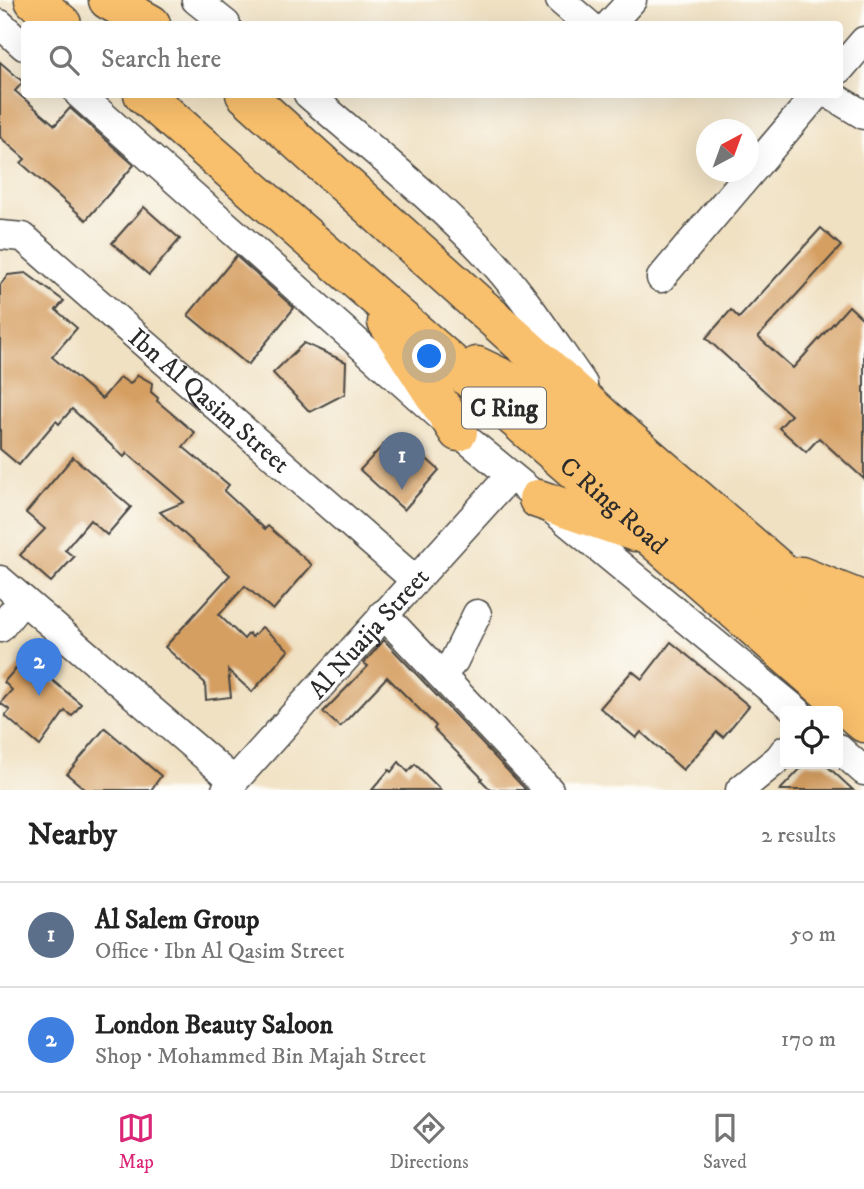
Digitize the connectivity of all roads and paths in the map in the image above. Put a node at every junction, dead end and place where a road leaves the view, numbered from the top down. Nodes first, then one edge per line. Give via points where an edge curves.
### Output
1 (34, 0) edge
2 (108, 0) edge
3 (143, 0) edge
4 (196, 0) edge
5 (560, 0) edge
6 (632, 0) edge
7 (58, 21) edge
8 (146, 21) edge
9 (166, 21) edge
10 (222, 21) edge
11 (584, 21) edge
12 (613, 21) edge
13 (0, 24) edge
14 (864, 41) edge
15 (21, 43) edge
16 (843, 65) edge
17 (83, 98) edge
18 (148, 98) edge
19 (249, 98) edge
20 (312, 98) edge
21 (814, 98) edge
22 (836, 98) edge
23 (864, 115) edge
24 (0, 235) edge
25 (661, 278) dead end
26 (363, 285) junction
27 (436, 349) junction
28 (613, 426) junction
29 (458, 432) junction
30 (524, 488) junction
31 (654, 539) junction
32 (771, 563) junction
33 (0, 580) edge
34 (415, 580) junction
35 (23, 600) junction
36 (864, 601) edge
37 (383, 614) junction
38 (477, 614) dead end
39 (0, 628) edge
40 (864, 643) edge
41 (441, 675) junction
42 (864, 681) edge
43 (787, 706) edge
44 (849, 750) edge
45 (780, 757) edge
46 (230, 785) edge
47 (549, 790) edge
48 (740, 790) edge

1 - 7 highway
2 - 8 highway
3 - 9 highway
4 - 10 street
5 - 11 street
6 - 12 street
13 - 15 street
14 - 16 street
17 - 29 street, C Ring Road
18 - 26 highway, C Ring Road / C Ring
19 - 28 highway, C Ring
20 - 28 street via 492,261
21 - 25 street
22 - 23 street
24 - 34 street, Ibn Al Qasim Street via 23,237
26 - 27 highway, C Ring Road / C Ring
26 - 29 highway
27 - 31 highway, C Ring Road / C Ring
27 - 42 highway via 499,376 541,402
28 - 32 highway, C Ring
29 - 30 street, C Ring Road
30 - 31 highway
30 - 34 street, Al Nuaija Street
30 - 43 street, C Ring Road
31 - 44 highway, C Ring Road / C Ring
32 - 36 highway
32 - 40 highway, C Ring
33 - 35 street
34 - 37 street, Al Nuaija Street
35 - 39 street
35 - 46 street
37 - 41 street
37 - 46 street, Al Nuaija Street
38 - 41 street via 454,661
41 - 47 street
45 - 48 street

